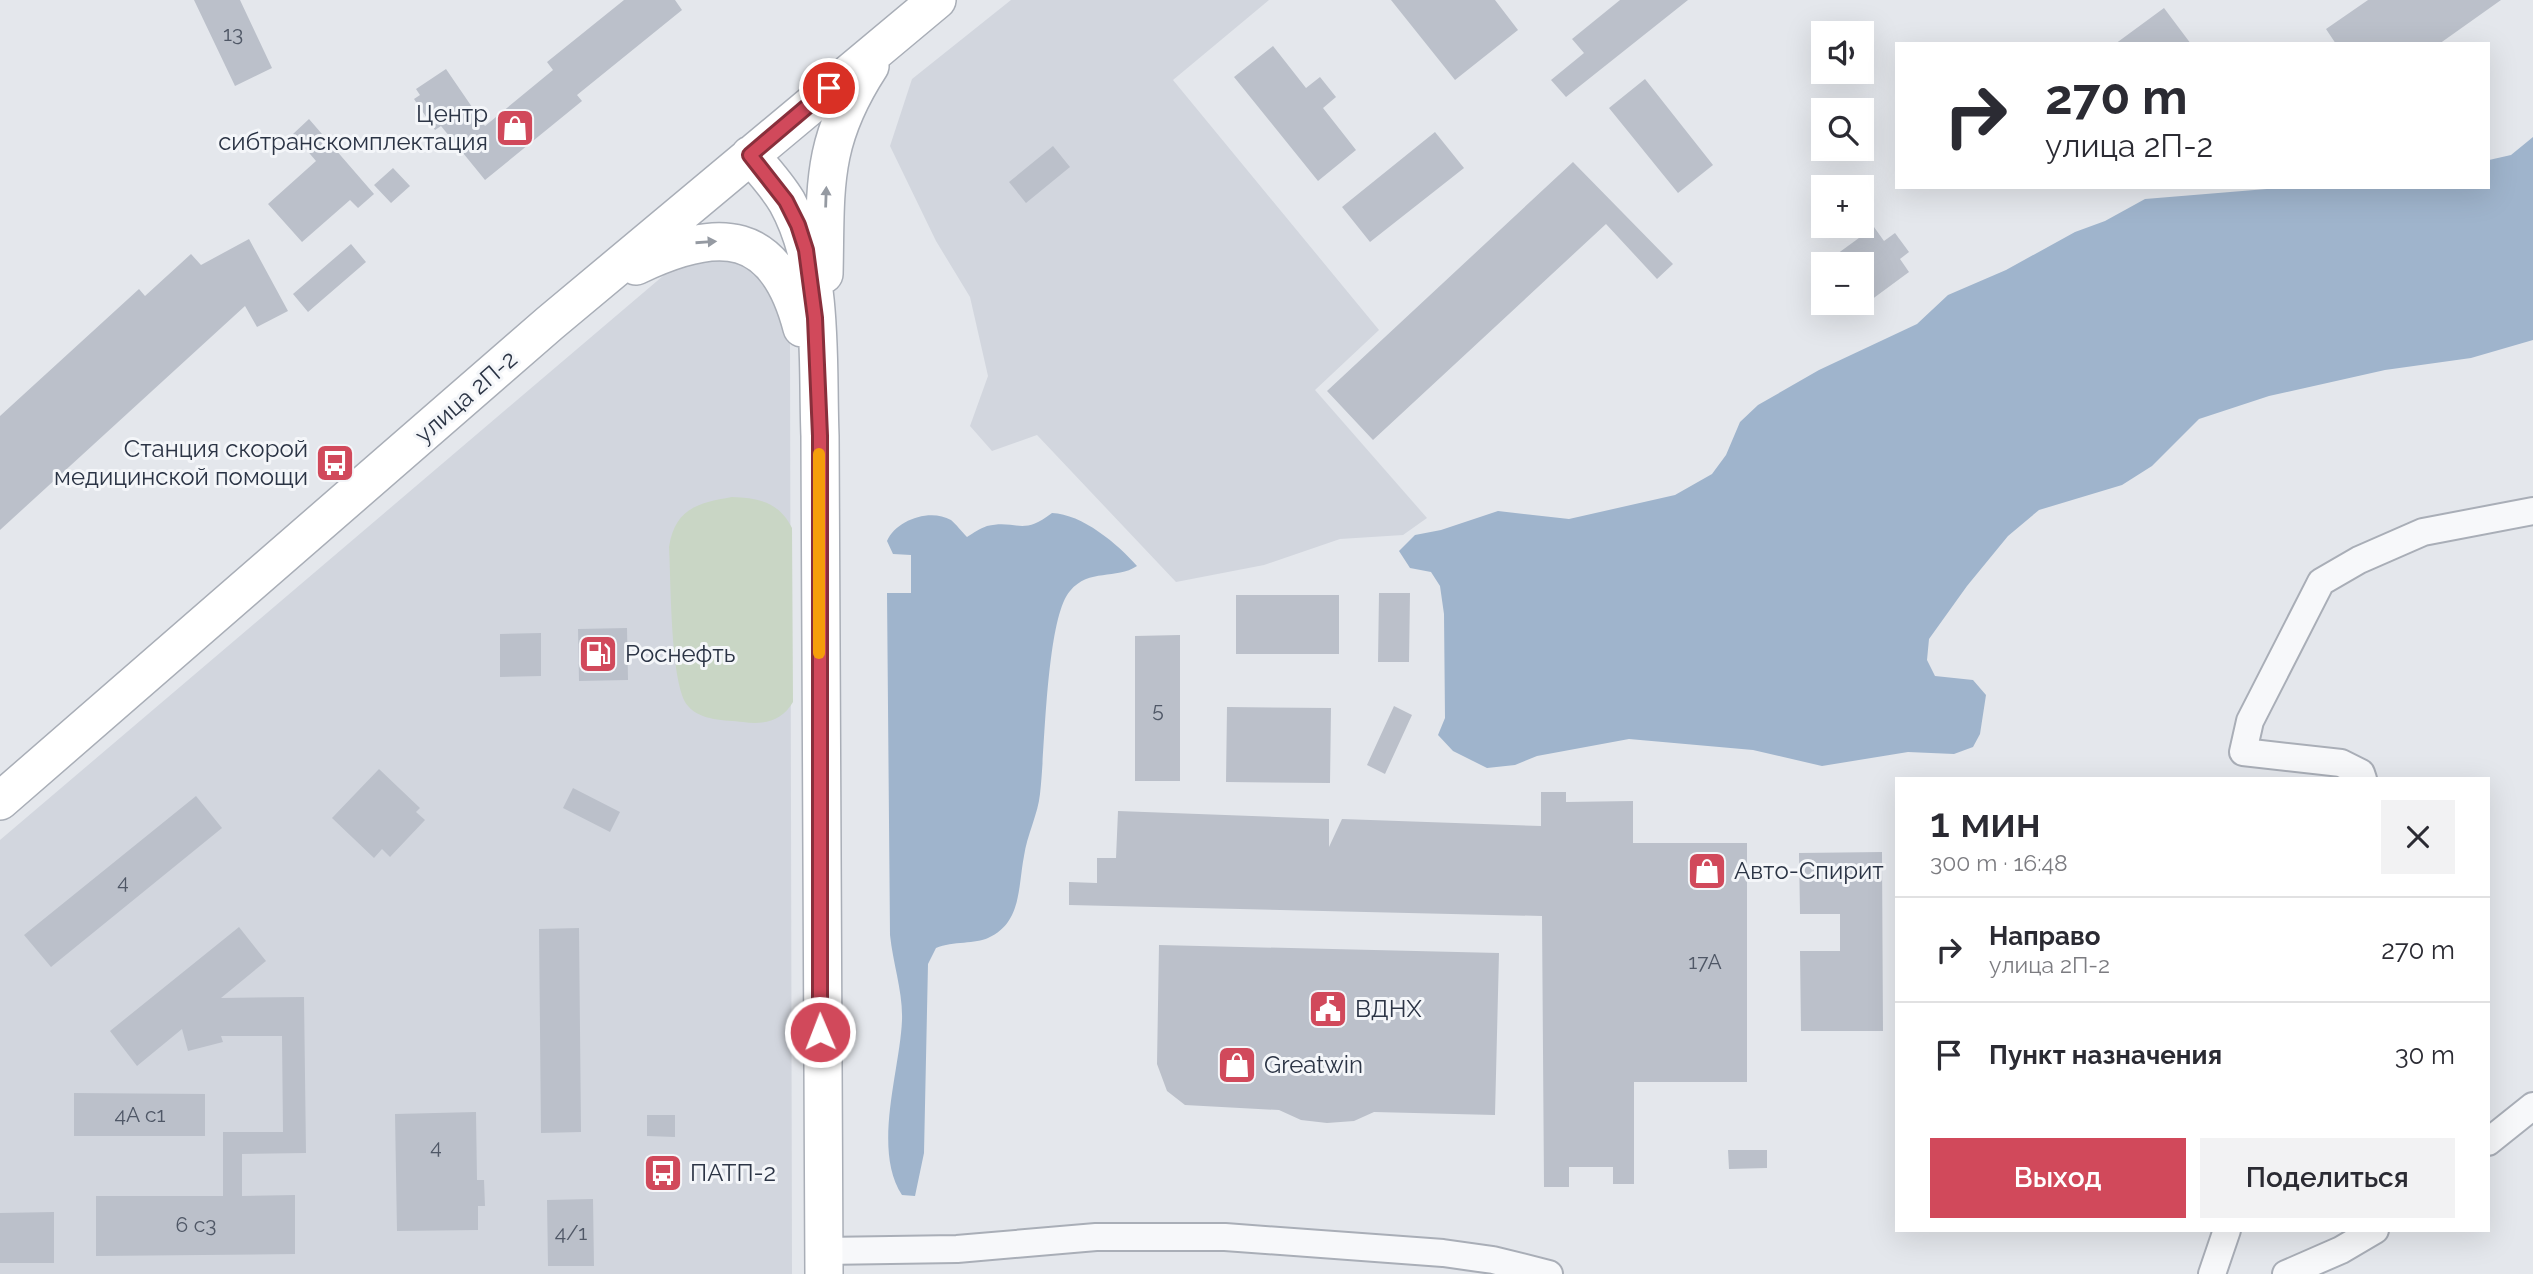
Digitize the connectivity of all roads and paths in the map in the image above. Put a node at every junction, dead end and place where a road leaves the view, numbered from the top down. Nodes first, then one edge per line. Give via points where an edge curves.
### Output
1 (937, 0) edge
2 (888, 38) junction
3 (750, 155) junction
4 (598, 284) junction
5 (820, 436) junction
6 (2533, 511) edge
7 (2362, 777) edge
8 (0, 801) edge
9 (2533, 1105) edge
10 (2490, 1140) edge
11 (2226, 1232) edge
12 (2372, 1232) edge
13 (824, 1262) edge
14 (1549, 1274) edge
15 (2211, 1274) edge
16 (2286, 1274) edge

1 - 2 main road, улица 2П-2
2 - 3 main road, улица 2П-2
5 -> 2 main road via 826,179 832,145 850,97
3 - 4 main road, улица 2П-2
3 - 5 main road via 786,201 806,250 815,318
4 -> 5 main road via 674,248 705,240 751,249 772,264 797,307
4 - 8 main road, улица 2П-2
5 - 13 main road
6 - 7 street via 2423,532 2321,582 2250,721 2243,752 2341,763
9 - 10 street
11 - 15 street
12 - 16 street via 2342,1251
13 - 14 street via 1096,1237 1224,1237 1443,1253

